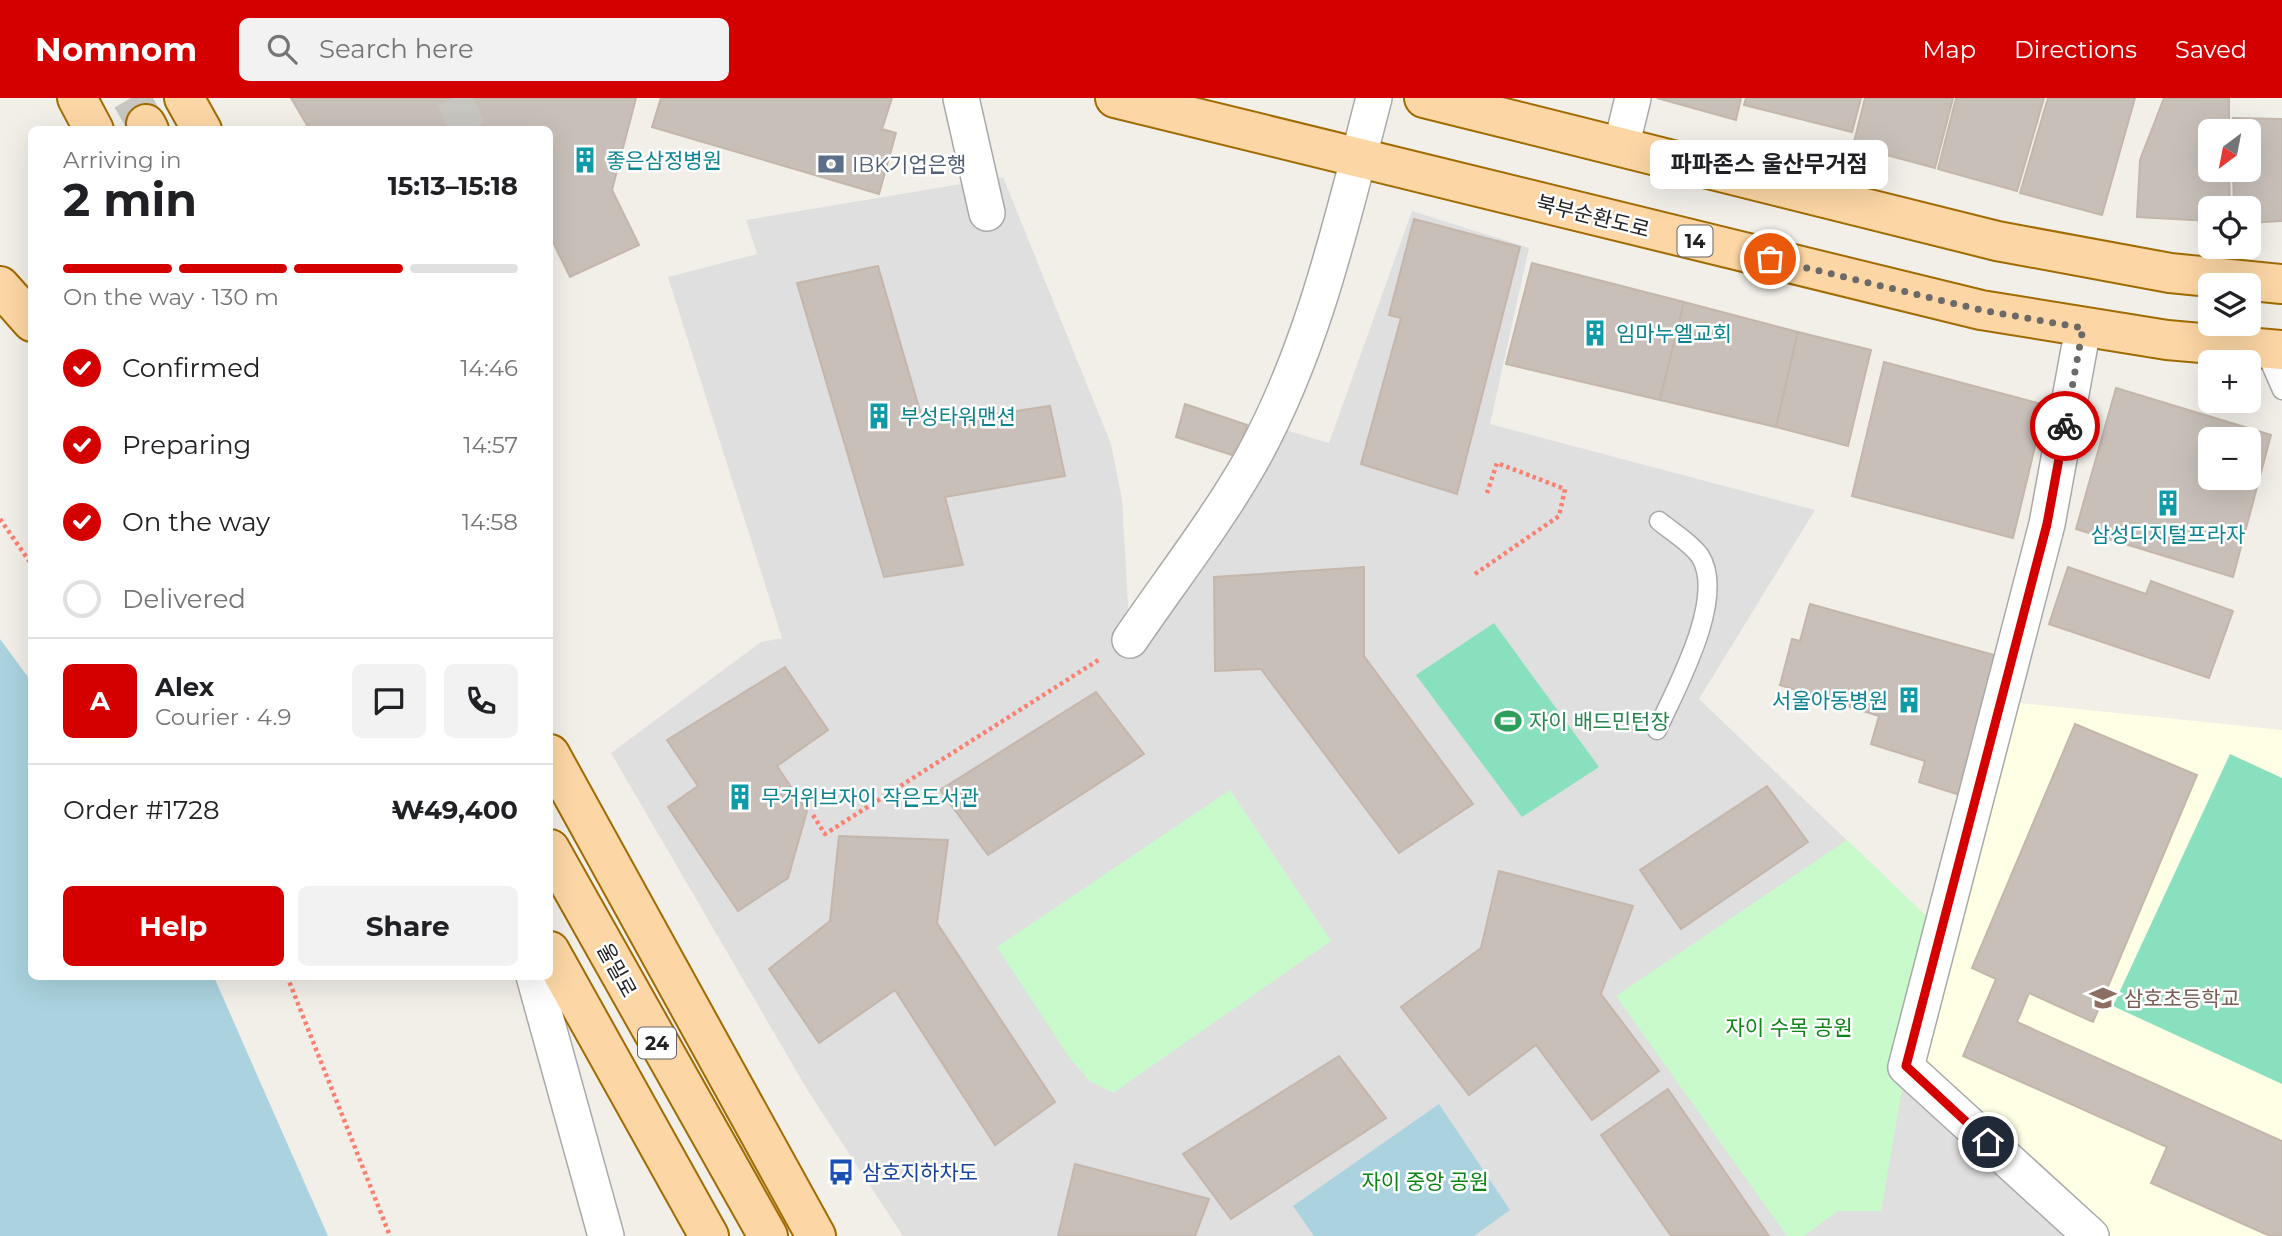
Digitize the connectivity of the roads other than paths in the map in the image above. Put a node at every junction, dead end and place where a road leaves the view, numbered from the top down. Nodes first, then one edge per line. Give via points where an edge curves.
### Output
1 (77, 98) edge
2 (184, 98) edge
3 (208, 98) edge
4 (961, 98) edge
5 (1115, 98) edge
6 (1374, 98) edge
7 (1424, 98) edge
8 (1633, 98) edge
9 (92, 126) edge
10 (200, 126) edge
11 (210, 126) edge
12 (1621, 147) junction
13 (1358, 159) junction
14 (987, 213) dead end
15 (2282, 284) edge
16 (0, 286) edge
17 (28, 318) edge
18 (2083, 328) junction
19 (2273, 349) edge
20 (2282, 390) edge
21 (1659, 521) dead end
22 (1130, 640) road end
23 (1657, 730) dead end
24 (553, 759) edge
25 (553, 854) edge
26 (553, 956) edge
27 (535, 980) edge
28 (537, 980) edge
29 (686, 1195) junction
30 (606, 1236) edge
31 (709, 1236) edge
32 (768, 1236) edge
33 (816, 1236) edge
34 (2091, 1236) edge

1 - 9 main road
2 - 10 main road
3 - 11 main road
4 - 14 street
5 - 13 main road, 북부순환도로 / 14
6 - 13 street
7 - 12 main road
8 - 12 street
12 - 15 main road via 1997,241 2170,273
13 - 18 main road, 북부순환도로 / 14 via 1981,310
13 - 22 street via 1328,273 1288,385 1251,460
16 - 17 main road
18 - 19 main road, 북부순환도로 / 14
18 - 34 street via 2047,524 1906,1066
19 - 20 lane
21 - 23 lane via 1700,556 1709,595 1693,651
24 - 33 main road
25 - 32 main road, 울밀로 / 24
26 - 29 main road
27 - 30 street
28 - 29 main road
29 - 31 main road

